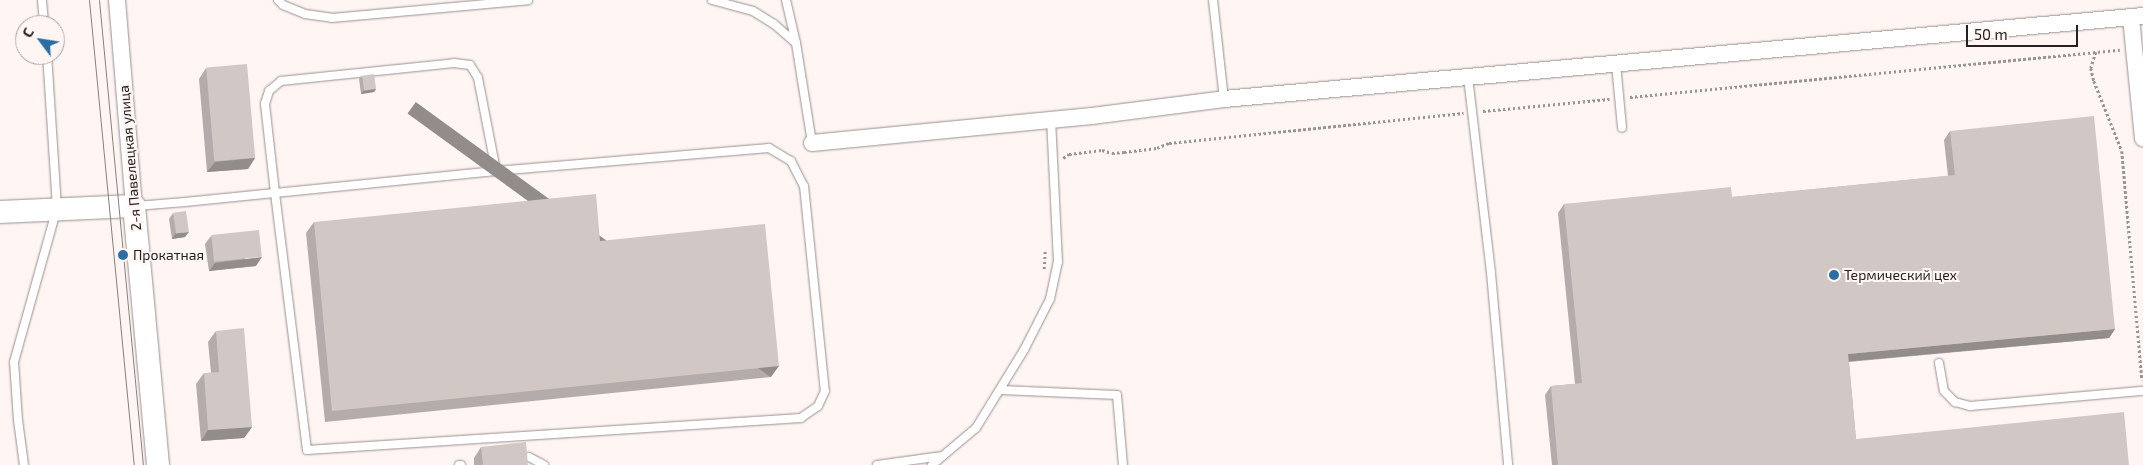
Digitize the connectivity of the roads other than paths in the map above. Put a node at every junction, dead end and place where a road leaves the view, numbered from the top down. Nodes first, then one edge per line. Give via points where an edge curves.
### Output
1 (42, 0) edge
2 (117, 0) edge
3 (278, 0) edge
4 (528, 0) edge
5 (712, 0) edge
6 (786, 0) edge
7 (1213, 0) edge
8 (43, 15) edge
9 (2137, 17) edge
10 (796, 43) junction
11 (1616, 64) junction
12 (48, 65) edge
13 (1468, 77) junction
14 (1224, 99) junction
15 (1051, 120) junction
16 (1622, 128) dead end
17 (2143, 138) edge
18 (812, 143) joint
19 (496, 171) junction
20 (275, 193) junction
21 (134, 206) junction
22 (57, 208) junction
23 (0, 212) edge
24 (1939, 363) dead end
25 (1001, 390) junction
26 (2143, 391) edge
27 (945, 456) junction
28 (529, 457) edge
29 (24, 465) edge
30 (158, 465) edge
31 (544, 465) edge
32 (877, 465) edge
33 (932, 465) edge
34 (1123, 465) edge
35 (1508, 465) edge

1 - 8 lane
2 - 21 street, 2-я Павелецкая улица
3 - 4 lane via 282,5 305,14 332,18
5 - 10 lane via 752,11
6 - 10 lane
7 - 14 lane
9 - 11 street
9 - 17 street
10 - 18 lane
11 - 13 street
11 - 16 lane
12 - 22 lane
13 - 14 street
13 - 35 lane via 1491,273
14 - 15 street
15 - 18 street
15 - 25 lane via 1058,262 1050,298
19 - 20 lane
19 - 20 lane via 478,78 470,65 454,63 281,81 269,91 265,104
19 - 20 lane via 769,148 791,161 804,186 825,391 818,406 801,418 308,450
20 - 21 lane
21 - 22 main road
21 - 30 main road, 2-я Павелецкая улица
22 - 23 main road
22 - 29 lane via 14,362
24 - 26 lane via 1944,391 1955,402 1970,406
25 - 27 lane via 976,428
25 - 34 lane via 1117,395
27 - 32 lane
27 - 33 lane
28 - 31 lane

